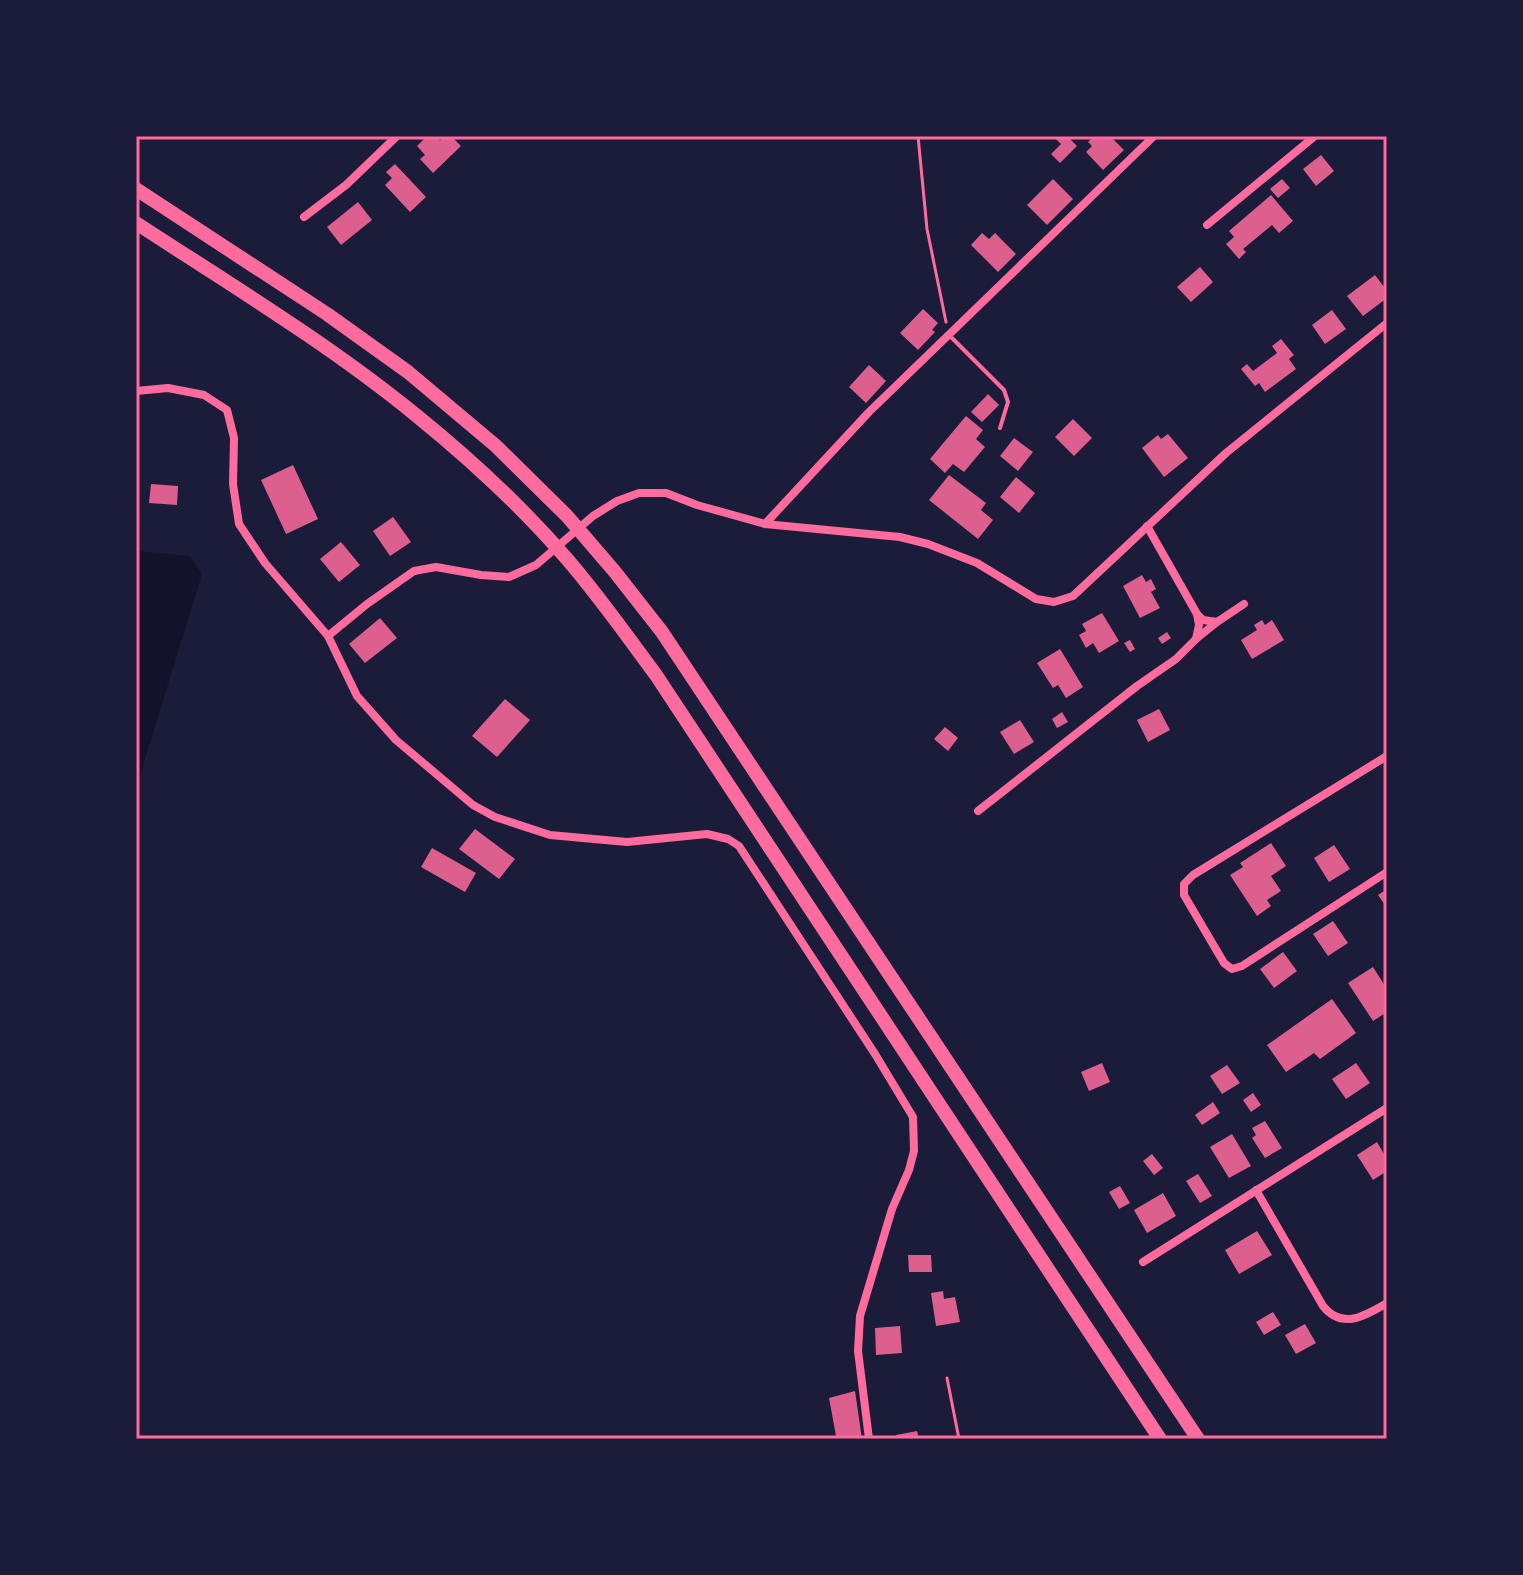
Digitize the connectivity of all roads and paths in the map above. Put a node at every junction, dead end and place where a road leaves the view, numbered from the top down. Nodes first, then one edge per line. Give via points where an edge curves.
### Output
1 (397, 136) edge
2 (918, 136) edge
3 (1154, 136) edge
4 (1315, 136) edge
5 (136, 189) edge
6 (304, 217) dead end
7 (136, 223) edge
8 (1207, 225) dead end
9 (1387, 323) edge
10 (948, 335) junction
11 (136, 391) edge
12 (1000, 428) dead end
13 (765, 524) junction
14 (1147, 526) junction
15 (1244, 604) dead end
16 (1197, 614) junction
17 (1217, 622) junction
18 (328, 636) junction
19 (1196, 639) junction
20 (1387, 756) edge
21 (978, 811) dead end
22 (1387, 872) edge
23 (1387, 1108) edge
24 (1256, 1190) junction
25 (1143, 1262) dead end
26 (1387, 1303) edge
27 (947, 1378) dead end
28 (869, 1439) edge
29 (959, 1439) edge
30 (1160, 1439) edge
31 (1198, 1439) edge

1 - 6 street
2 - 10 path via 927,229
3 - 10 street
4 - 8 street
5 - 31 main road via 408,372 496,446 589,541 670,645
7 - 30 main road via 350,364 418,416 567,559 664,688
9 - 14 street via 1226,453
10 - 12 lane via 1004,390 1008,402
10 - 13 street
11 - 18 street via 168,388 204,395 227,410 234,438 239,524
13 - 14 street via 928,544 977,563 1036,599 1054,602 1073,596
13 - 18 street via 666,493 639,493 593,516 536,565 509,577 436,567 414,571
14 - 16 street
15 - 17 street
16 - 17 street
16 - 19 street
17 - 19 street
18 - 28 street via 357,696 396,740 473,805 495,817 550,835 627,842 707,834 739,846 913,1117 909,1170 860,1316 858,1351
19 - 21 street
20 - 22 street via 1193,875 1184,884 1184,895 1232,969
23 - 24 street
24 - 25 street
24 - 26 street via 1330,1315 1348,1320
27 - 29 path

